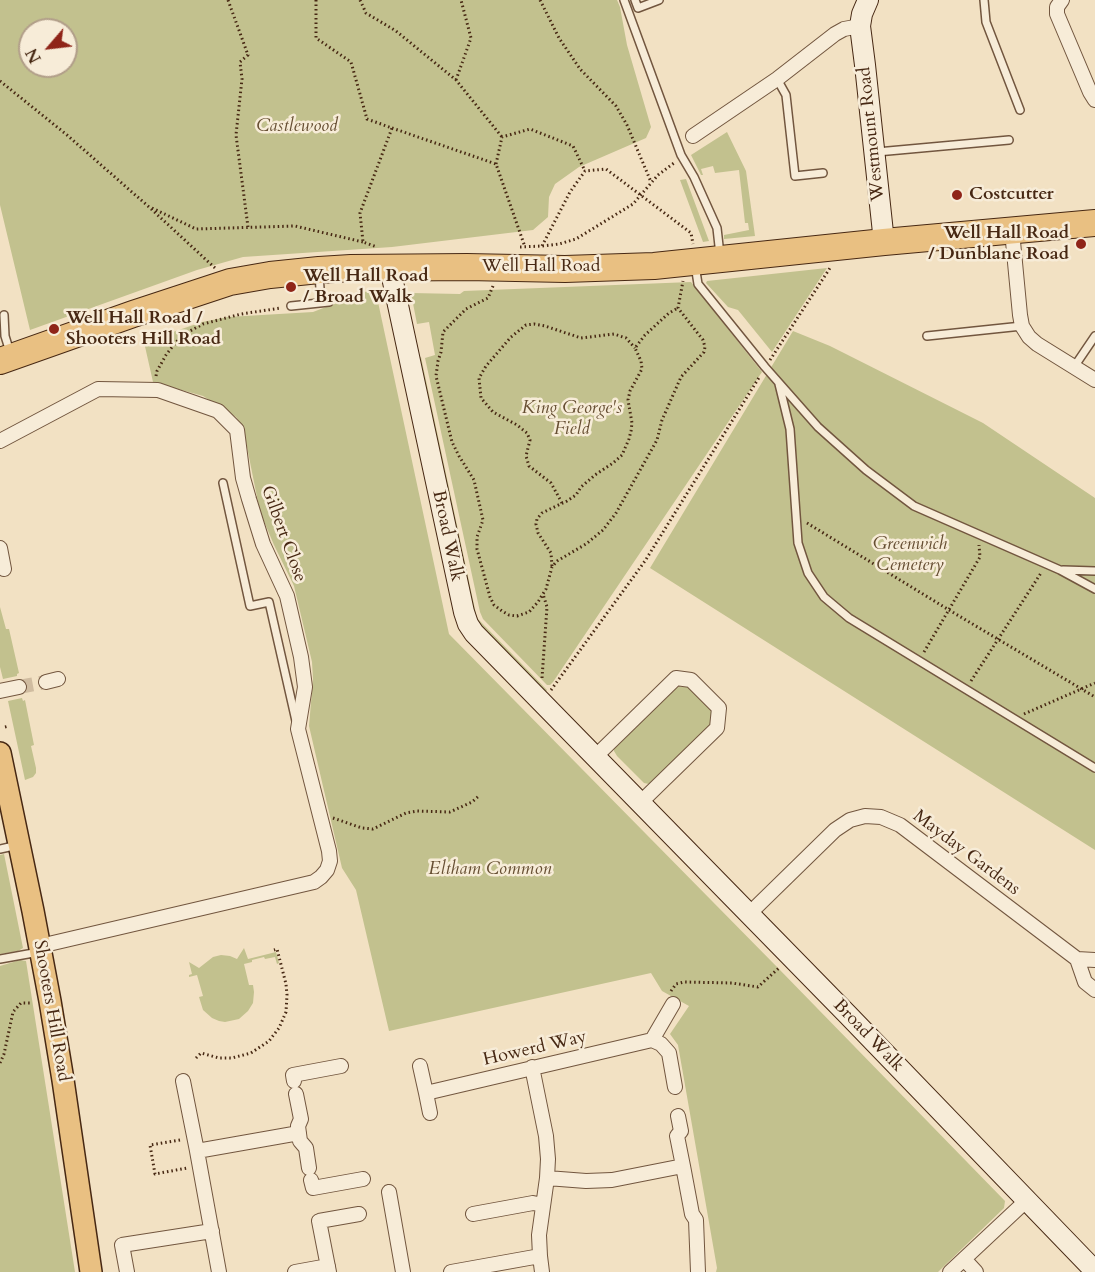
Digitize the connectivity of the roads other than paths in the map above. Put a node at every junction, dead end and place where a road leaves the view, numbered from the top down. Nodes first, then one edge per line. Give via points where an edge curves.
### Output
1 (624, 0) edge
2 (635, 0) edge
3 (659, 0) edge
4 (868, 0) edge
5 (984, 0) edge
6 (1062, 0) edge
7 (860, 26) junction
8 (777, 79) junction
9 (1095, 100) edge
10 (1020, 110) dead end
11 (693, 136) dead end
12 (1010, 140) dead end
13 (874, 152) junction
14 (824, 173) dead end
15 (1095, 223) edge
16 (1012, 231) junction
17 (884, 242) junction
18 (385, 258) junction
19 (720, 260) junction
20 (691, 263) junction
21 (319, 270) junction
22 (291, 306) road end
23 (4, 315) dead end
24 (1022, 326) junction
25 (927, 336) dead end
26 (1095, 336) edge
27 (6, 360) edge
28 (1074, 367) junction
29 (1095, 380) edge
30 (779, 384) junction
31 (0, 441) edge
32 (223, 483) dead end
33 (0, 548) edge
34 (4, 568) dead end
35 (1060, 570) junction
36 (1095, 571) edge
37 (1095, 589) edge
38 (20, 687) tunnel mouth
39 (0, 691) edge
40 (298, 729) junction
41 (0, 753) edge
42 (595, 757) junction
43 (1095, 768) edge
44 (2, 775) edge
45 (640, 803) junction
46 (10, 847) edge
47 (749, 914) junction
48 (41, 949) junction
49 (0, 959) edge
50 (1077, 959) junction
51 (1095, 960) edge
52 (1095, 990) edge
53 (673, 1004) road end
54 (652, 1040) junction
55 (341, 1066) dead end
56 (420, 1066) dead end
57 (532, 1067) junction
58 (183, 1081) dead end
59 (675, 1088) dead end
60 (426, 1093) junction
61 (430, 1113) dead end
62 (678, 1116) dead end
63 (299, 1133) junction
64 (197, 1152) junction
65 (683, 1166) junction
66 (548, 1178) junction
67 (363, 1179) dead end
68 (389, 1192) dead end
69 (1027, 1200) junction
70 (543, 1205) junction
71 (359, 1214) dead end
72 (473, 1214) dead end
73 (212, 1231) junction
74 (540, 1256) junction
75 (964, 1259) junction
76 (329, 1269) edge
77 (1095, 1271) edge
78 (91, 1272) edge
79 (127, 1272) edge
80 (219, 1272) edge
81 (295, 1272) edge
82 (403, 1272) edge
83 (452, 1272) edge
84 (542, 1272) edge
85 (698, 1272) edge
86 (950, 1272) edge
87 (976, 1272) edge

1 - 19 lane via 683,158 717,228
2 - 3 lane via 638,8
4 - 7 street, Westmount Road
5 - 10 lane via 986,22
6 - 9 street via 1057,14
7 - 8 street via 835,34
7 - 13 street, Westmount Road
8 - 11 street
8 - 14 lane via 786,95 795,176
12 - 13 lane
13 - 17 street, Westmount Road
15 - 16 highway, Well Hall Road
16 - 17 highway, Well Hall Road
16 - 24 street
17 - 19 highway, Well Hall Road
18 - 20 highway, Well Hall Road via 467,267 565,269
18 - 21 highway, Well Hall Road
18 - 42 street, Broad Walk via 468,624
19 - 20 highway, Well Hall Road
20 - 30 lane via 698,284
21 - 22 lane via 325,302
21 - 27 highway, Well Hall Road via 230,282
23 - 27 lane
24 - 25 lane
24 - 28 street via 1037,344
26 - 28 lane
28 - 29 street
30 - 35 lane via 818,427 914,506
30 - 43 lane via 790,429 798,543 808,573 824,597 849,618
31 - 40 street, Gilbert Close via 98,389 154,390 218,411 237,430 249,499 263,544 287,596 305,687
32 - 40 lane, Gilbert Close via 250,606 269,602
33 - 34 street
35 - 36 lane
35 - 37 lane
38 - 39 street
40 - 48 street, Gilbert Close via 329,851 330,861 321,877 314,882
41 - 44 main road, Shooters Hill Road
42 - 45 street, Broad Walk
42 - 45 street via 676,678 692,680 718,708 717,728
44 - 46 main road, Shooters Hill Road
45 - 47 street, Broad Walk
46 - 48 main road, Shooters Hill Road
47 - 50 street, Mayday Gardens via 835,830 850,820 881,817 900,825
47 - 69 street, Broad Walk
48 - 49 lane
48 - 78 main road, Shooters Hill Road
50 - 51 street
50 - 52 street, Mayday Gardens via 1084,982
53 - 54 street
54 - 57 street, Howerd Way
54 - 59 street via 669,1053
55 - 63 street via 293,1075 301,1119
56 - 60 street
57 - 60 street, Howerd Way
57 - 66 street via 546,1136
58 - 64 street
60 - 61 street
62 - 65 street via 681,1131 677,1137
63 - 64 street
63 - 67 street via 306,1148 313,1188
64 - 73 street
65 - 66 street via 612,1180
65 - 85 street via 696,1220
66 - 70 street
68 - 82 street
69 - 75 street
69 - 77 street, Broad Walk
70 - 72 street via 533,1203
70 - 74 street
71 - 76 street via 319,1221
73 - 79 street via 122,1245
73 - 80 street
74 - 83 street
74 - 84 street
75 - 86 street
75 - 87 street
76 - 81 street

